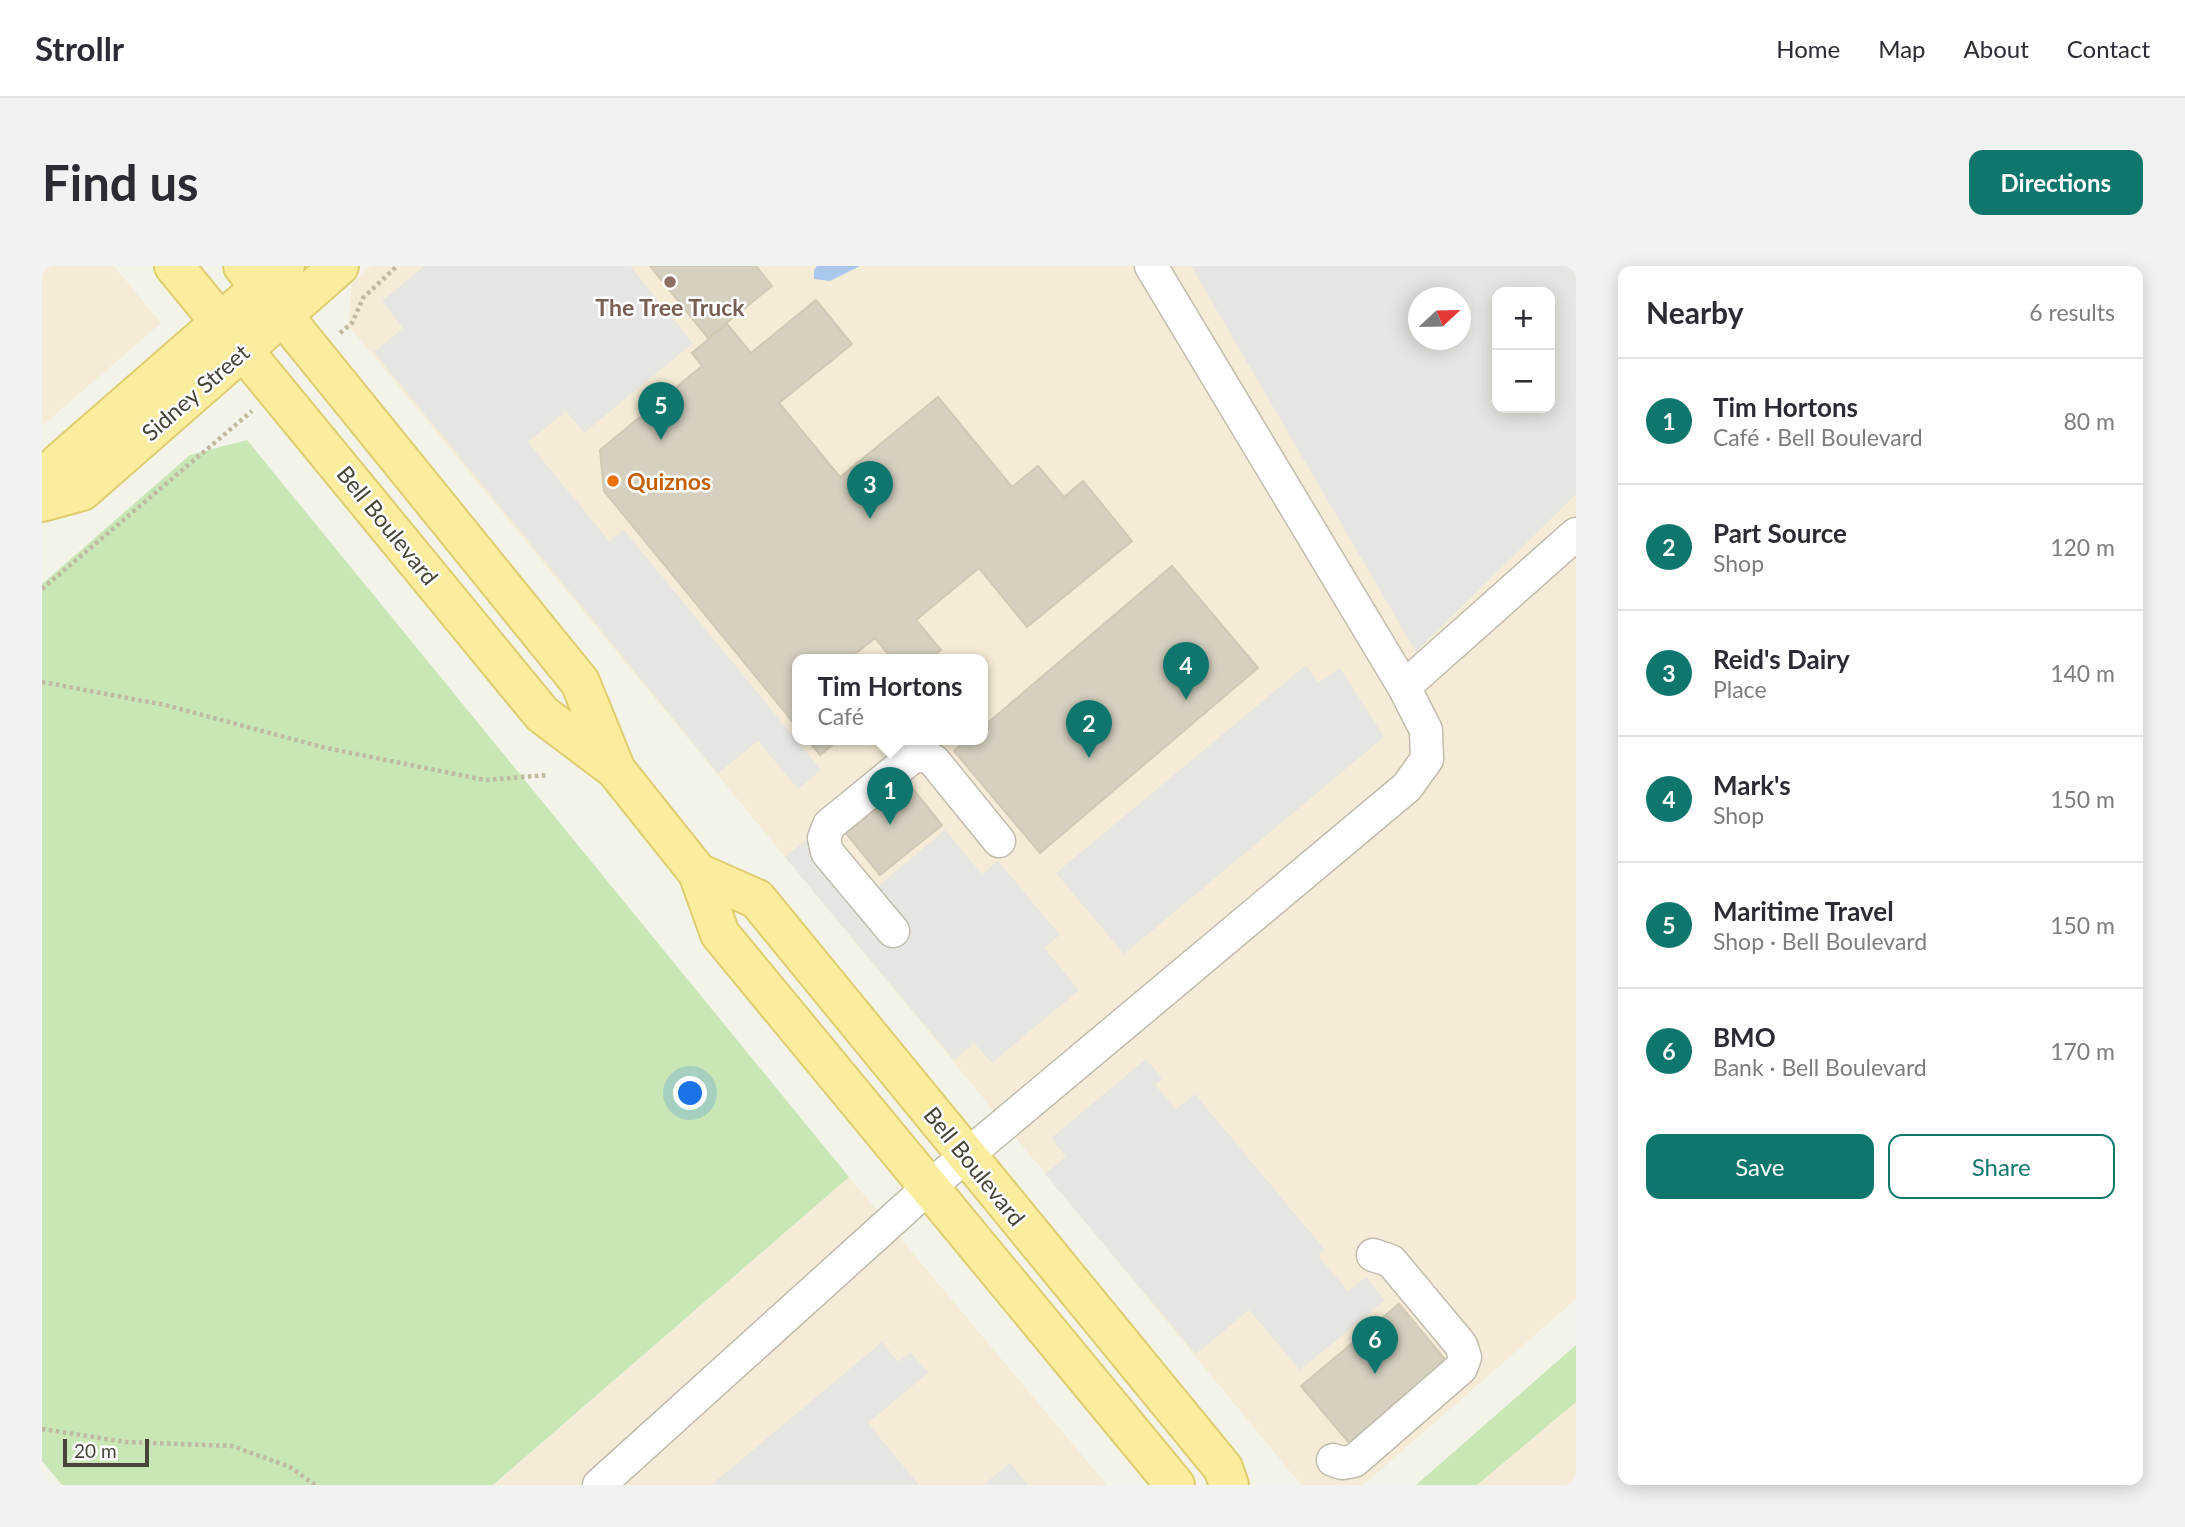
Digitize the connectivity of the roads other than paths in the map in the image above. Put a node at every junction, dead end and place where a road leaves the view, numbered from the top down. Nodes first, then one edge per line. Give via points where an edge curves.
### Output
1 (174, 266) edge
2 (215, 266) edge
3 (339, 266) edge
4 (1151, 266) edge
5 (255, 301) edge
6 (42, 492) edge
7 (42, 502) edge
8 (1576, 534) edge
9 (1404, 687) junction
10 (615, 769) junction
11 (999, 841) dead end
12 (698, 873) junction
13 (893, 931) dead end
14 (967, 1156) junction
15 (929, 1187) junction
16 (1373, 1255) dead end
17 (1333, 1460) dead end
18 (599, 1485) edge
19 (1175, 1485) edge
20 (1229, 1485) edge

1 - 5 main road, Bell Boulevard
2 - 5 main road
3 - 5 main road, Sidney Street
4 - 9 lane
5 - 6 main road, Sidney Street via 59,463
5 - 7 main road, Sidney Street via 82,491
5 - 10 main road, Bell Boulevard via 542,714
5 - 10 main road, Bell Boulevard via 580,682
8 - 9 lane
9 - 14 lane via 1426,730 1427,759 1407,787
10 - 12 main road, Bell Boulevard
11 - 13 lane via 934,761 923,755 911,758 830,825 824,838 827,852
12 - 14 main road, Bell Boulevard via 757,900
12 - 15 main road, Bell Boulevard via 720,934
14 - 15 lane
14 - 20 main road, Bell Boulevard via 1215,1458
15 - 18 lane
15 - 19 main road, Bell Boulevard
16 - 17 lane via 1391,1261 1461,1345 1465,1357 1461,1368 1354,1461

